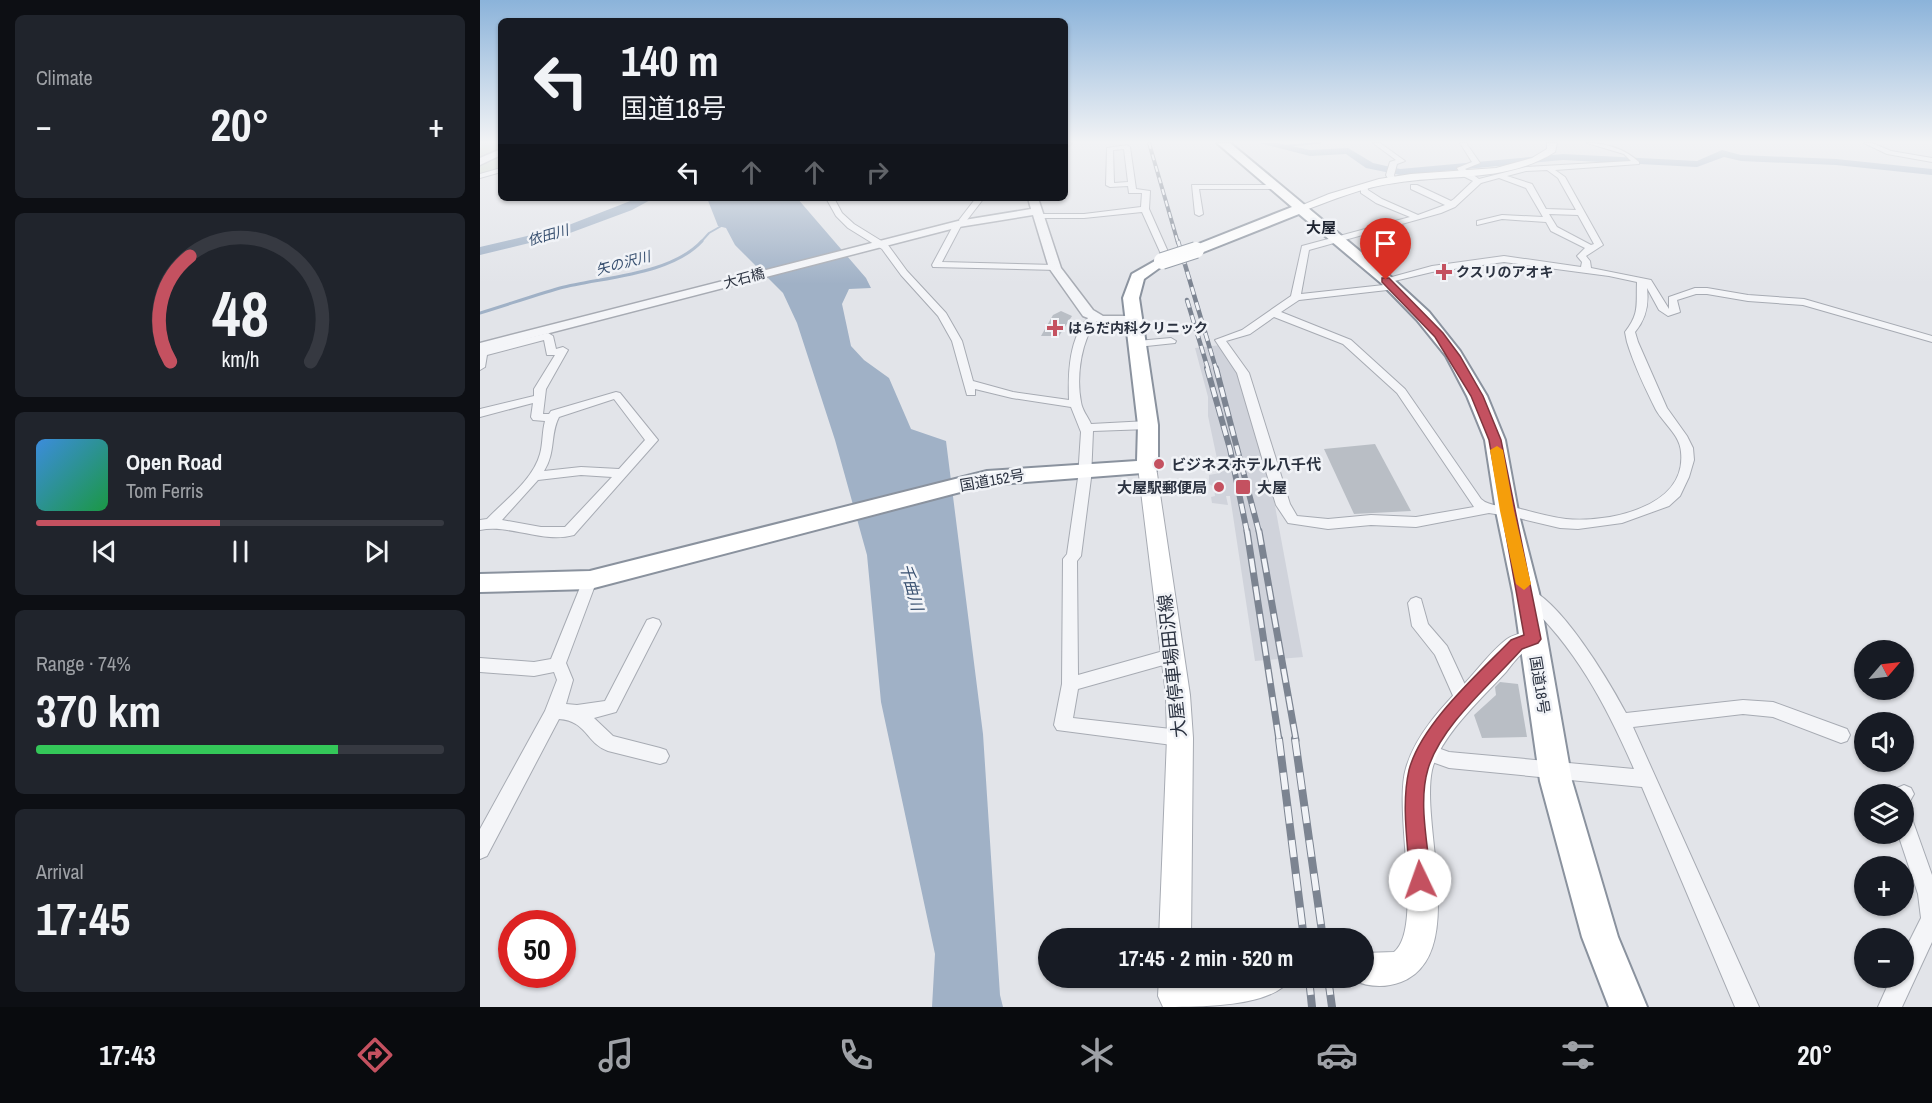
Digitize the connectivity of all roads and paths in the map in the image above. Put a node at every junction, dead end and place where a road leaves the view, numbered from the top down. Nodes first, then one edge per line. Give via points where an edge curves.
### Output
1 (1132, 190) edge
2 (1195, 190) edge
3 (1277, 190) edge
4 (1355, 190) edge
5 (1367, 190) edge
6 (1418, 190) edge
7 (1468, 190) edge
8 (1531, 190) edge
9 (1568, 190) edge
10 (832, 201) edge
11 (978, 201) edge
12 (1034, 201) edge
13 (1452, 205) junction
14 (1145, 209) junction
15 (1299, 209) junction
16 (1581, 213) junction
17 (1039, 214) junction
18 (1199, 214) dead end
19 (1545, 215) junction
20 (1418, 218) junction
21 (961, 223) junction
22 (1480, 223) dead end
23 (1336, 239) junction
24 (874, 245) junction
25 (1591, 248) junction
26 (1164, 257) junction
27 (1055, 268) junction
28 (1586, 270) junction
29 (1643, 280) junction
30 (1389, 284) junction
31 (1296, 297) junction
32 (1274, 313) junction
33 (1093, 319) junction
34 (1132, 319) junction
35 (1932, 339) edge
36 (1171, 340) dead end
37 (1137, 344) junction
38 (481, 351) edge
39 (480, 367) edge
40 (539, 398) junction
41 (1075, 404) junction
42 (480, 413) edge
43 (551, 418) junction
44 (1148, 425) junction
45 (1087, 428) junction
46 (1147, 467) junction
47 (1085, 471) junction
48 (622, 473) junction
49 (535, 476) junction
50 (1496, 510) junction
51 (485, 524) edge
52 (590, 580) junction
53 (480, 583) edge
54 (1526, 593) junction
55 (1416, 603) dead end
56 (653, 624) dead end
57 (1533, 639) junction
58 (1174, 655) junction
59 (480, 665) edge
60 (557, 665) junction
61 (1070, 684) junction
62 (1464, 702) junction
63 (554, 711) junction
64 (577, 713) junction
65 (1620, 720) junction
66 (1841, 735) dead end
67 (1180, 738) junction
68 (1427, 752) junction
69 (660, 756) dead end
70 (1554, 769) junction
71 (1647, 779) junction
72 (1911, 844) edge
73 (480, 849) edge
74 (1932, 919) edge
75 (1175, 928) edge
76 (1914, 951) edge
77 (1374, 969) edge
78 (1262, 988) edge
79 (1898, 988) edge
80 (1175, 994) edge
81 (1628, 1007) edge
82 (1747, 1007) edge
83 (1890, 1007) edge

1 - 14 street via 1146,190
2 - 18 street
3 - 15 highway, 国道18号
4 - 15 main road
5 - 20 street via 1379,201
6 - 13 street
7 - 13 street
8 - 19 street
9 - 16 street
10 - 24 street via 839,214
11 - 21 street
12 - 17 street
13 - 20 street
14 - 17 street via 1084,216
14 - 26 street
15 - 23 highway, 国道18号
15 - 26 highway, bridge via 1196,250
16 - 19 street
16 - 25 street via 1599,244
17 - 21 street, 大石橋
17 - 27 street
19 - 22 street via 1502,217
19 - 25 street via 1554,229
20 - 23 street
21 - 24 street, 大石橋
21 - 27 street via 936,265
23 - 30 highway, 国道18号
23 - 31 street via 1305,248
24 - 38 street, 大石橋
24 - 41 street via 942,315 957,341 969,388
25 - 28 street via 1581,255
26 - 34 highway via 1133,284
27 - 33 street
28 - 29 street
28 - 30 street via 1504,259 1432,269
29 - 35 street via 1668,313 1675,312 1672,299 1707,291 1804,302
29 - 50 street via 1641,315 1630,332 1635,355 1662,409 1686,442 1688,456 1682,480 1671,498 1600,523 1568,525
30 - 31 street
30 - 50 highway, 国道18号 via 1439,335 1477,396 1495,440
31 - 32 street
32 - 50 street via 1347,342 1401,391 1476,501
32 - 50 street via 1246,332 1220,340 1242,373 1283,505 1293,520 1328,524 1371,520 1416,522
33 - 34 street
33 - 41 street via 1080,339
34 - 37 highway
36 - 37 street
37 - 44 highway
38 - 39 street
38 - 40 street via 549,336 551,352 563,350 540,388
40 - 42 street
40 - 43 street via 537,417
41 - 45 street
43 - 48 street via 558,412 616,395 652,440
43 - 49 street via 550,444
44 - 45 street
44 - 46 highway
45 - 47 street
46 - 47 highway, 国道152号
46 - 58 main road, 大屋停車場田沢線
47 - 52 highway, 国道152号 via 987,478
47 - 61 street via 1074,556 1070,560
48 - 49 street via 581,471
48 - 51 street via 569,532
49 - 51 street
50 - 54 highway, 国道18号
52 - 53 highway, 国道152号
52 - 60 street
54 - 57 highway, 国道18号
54 - 65 street via 1551,612
55 - 62 street via 1420,626 1441,651
56 - 64 street via 610,707
57 - 62 main road via 1516,645
57 - 70 highway, 国道18号
58 - 61 street
58 - 67 main road, 大屋停車場田沢線
59 - 60 street via 534,669
60 - 63 street via 566,682
61 - 67 street via 1063,725
62 - 68 main road via 1439,728
63 - 64 street
63 - 73 street
64 - 69 street via 608,743
65 - 66 street via 1743,707 1773,710
65 - 71 street
67 - 75 main road, 大屋停車場田沢線
68 - 70 street via 1449,760
68 - 77 main road via 1419,768 1415,796 1422,901 1420,938 1410,959 1391,970
70 - 71 street
70 - 81 highway, 国道18号 via 1600,937
71 - 82 street
72 - 74 street
74 - 76 street
78 - 80 main road via 1204,996
79 - 83 street

